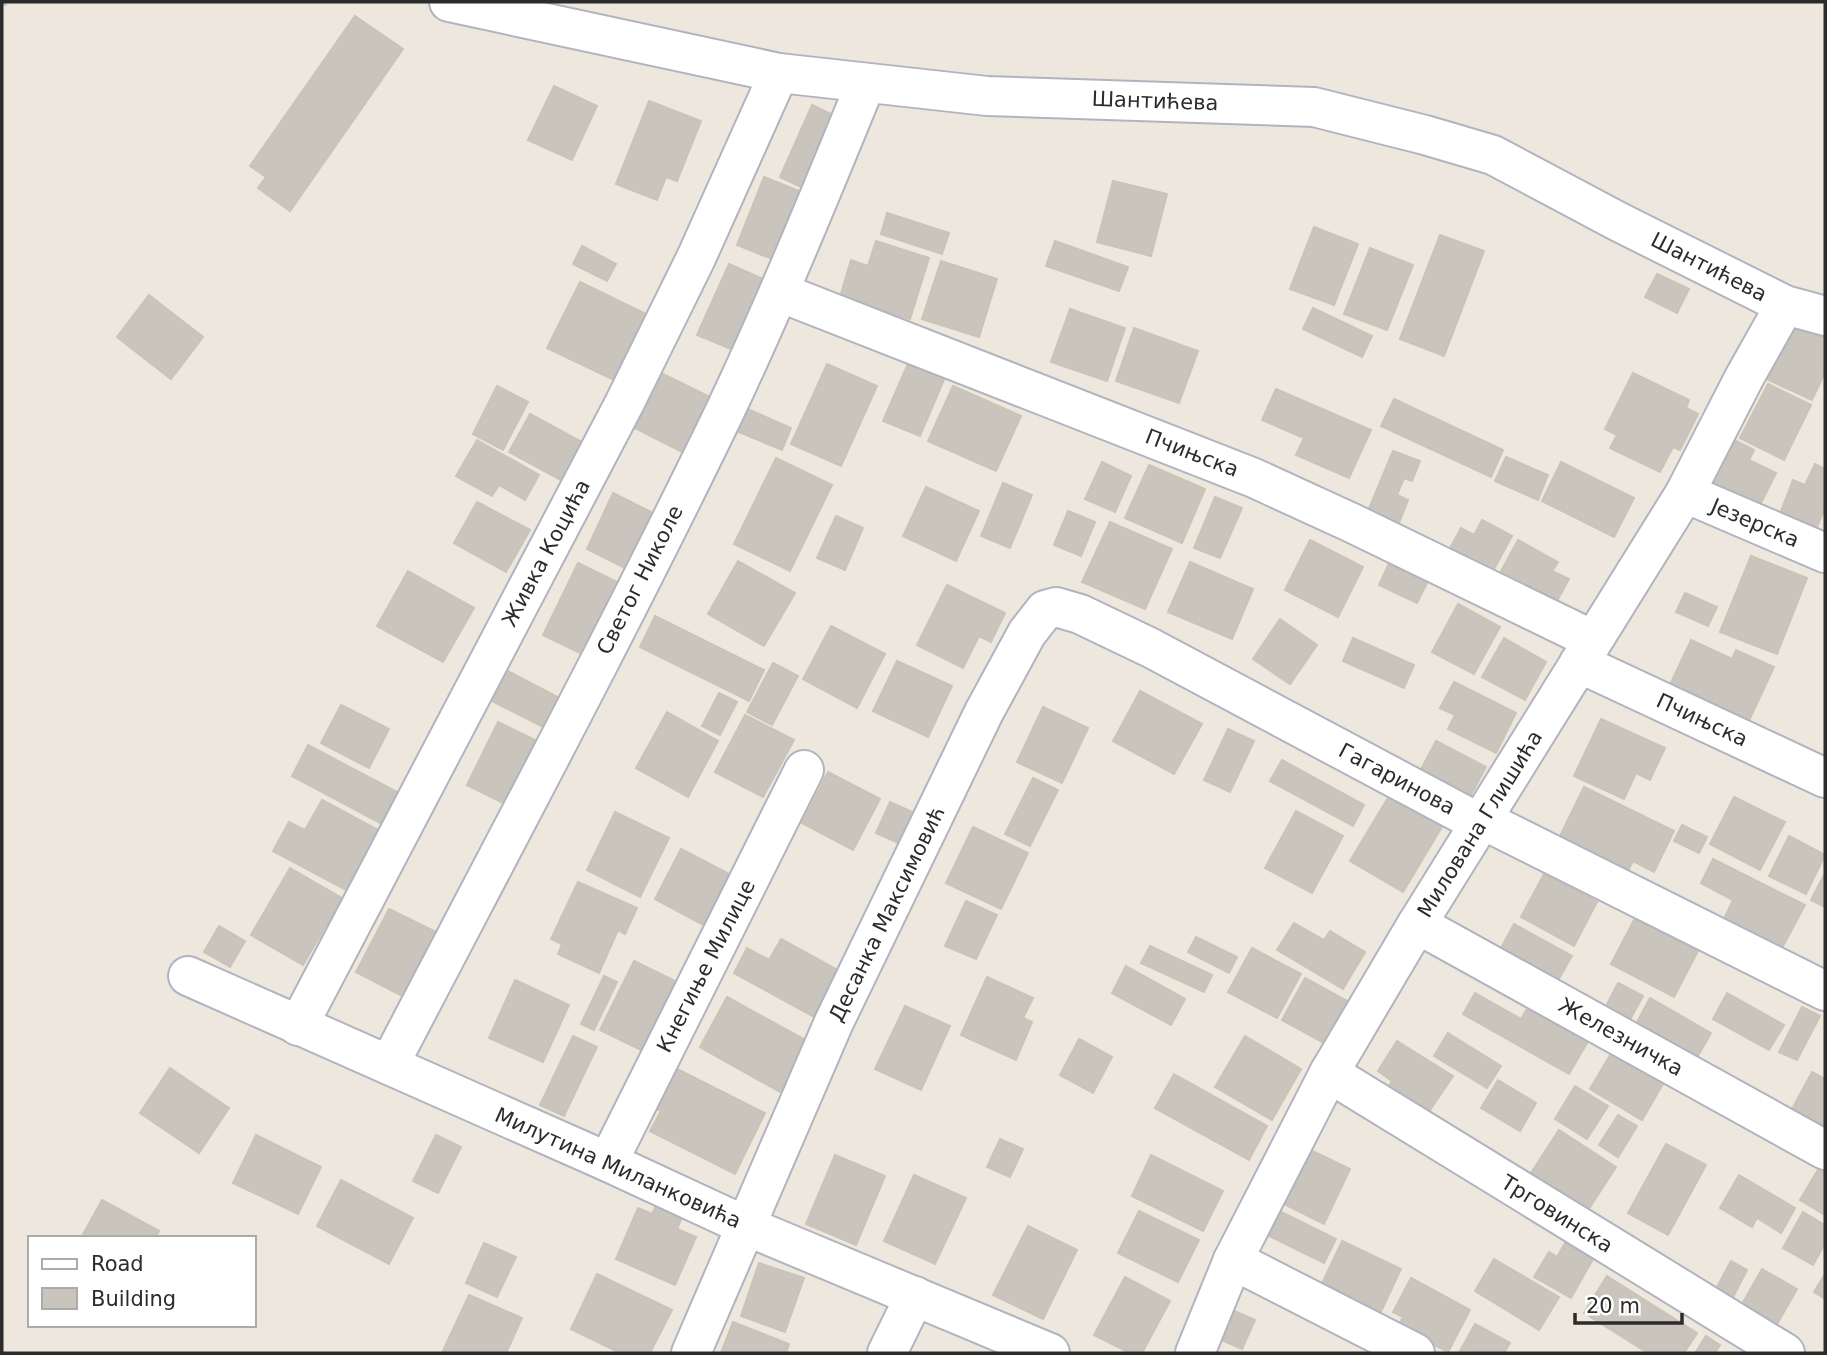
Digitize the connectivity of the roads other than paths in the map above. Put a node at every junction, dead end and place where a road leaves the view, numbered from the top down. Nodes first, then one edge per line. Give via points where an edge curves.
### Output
1 (449, 2) edge
2 (779, 73) junction
3 (866, 83) junction
4 (779, 292) junction
5 (1785, 305) junction
6 (1825, 316) edge
7 (1685, 492) junction
8 (1825, 553) edge
9 (1045, 610) joint
10 (1586, 652) junction
11 (804, 769) dead end
12 (1825, 778) edge
13 (1483, 820) junction
14 (1417, 924) junction
15 (188, 976) dead end
16 (1825, 990) edge
17 (298, 1026) junction
18 (389, 1065) junction
19 (1329, 1073) junction
20 (1825, 1150) edge
21 (608, 1162) junction
22 (746, 1226) junction
23 (1233, 1260) junction
24 (915, 1296) junction
25 (691, 1353) edge
26 (887, 1353) edge
27 (1050, 1353) edge
28 (1195, 1353) edge
29 (1415, 1353) edge
30 (1785, 1353) edge

1 - 2 street, Шантићева
2 - 3 street, Шантићева
2 - 17 street, Живка Коцића via 624,404
3 - 4 street, Светог Николе
3 - 5 street, Шантићева via 987,96 1314,107 1493,155
4 - 10 street, Пчињска via 1254,478 1352,523
4 - 18 street, Светог Николе via 664,534
5 - 6 street, Шантићева
5 - 7 street, Милована Глишића
7 - 8 street, Језерска
7 - 10 street, Милована Глишића
9 - 13 street, Гагаринова via 1056,607 1080,614 1151,648 1466,816
9 - 22 street, Десанка Максимовић via 1027,633 978,725 834,1023
10 - 12 street, Пчињска
10 - 13 street, Милована Глишића
11 - 21 street, Кнегиње Милице
13 - 14 street, Милована Глишића
13 - 16 street, Гагаринова
14 - 19 street, Милована Глишића
14 - 20 street, Железничка
15 - 17 street, Милутина Миланковића
17 - 18 street, Милутина Миланковића
18 - 21 street, Милутина Миланковића
19 - 23 street, Милована Глишића
19 - 30 street, Трговинска
21 - 22 street, Милутина Миланковића
22 - 24 street, Милутина Миланковића
22 - 25 street, Десанка Максимовић
23 - 28 street, Милована Глишића
23 - 29 street
24 - 26 street
24 - 27 street, Милутина Миланковића

